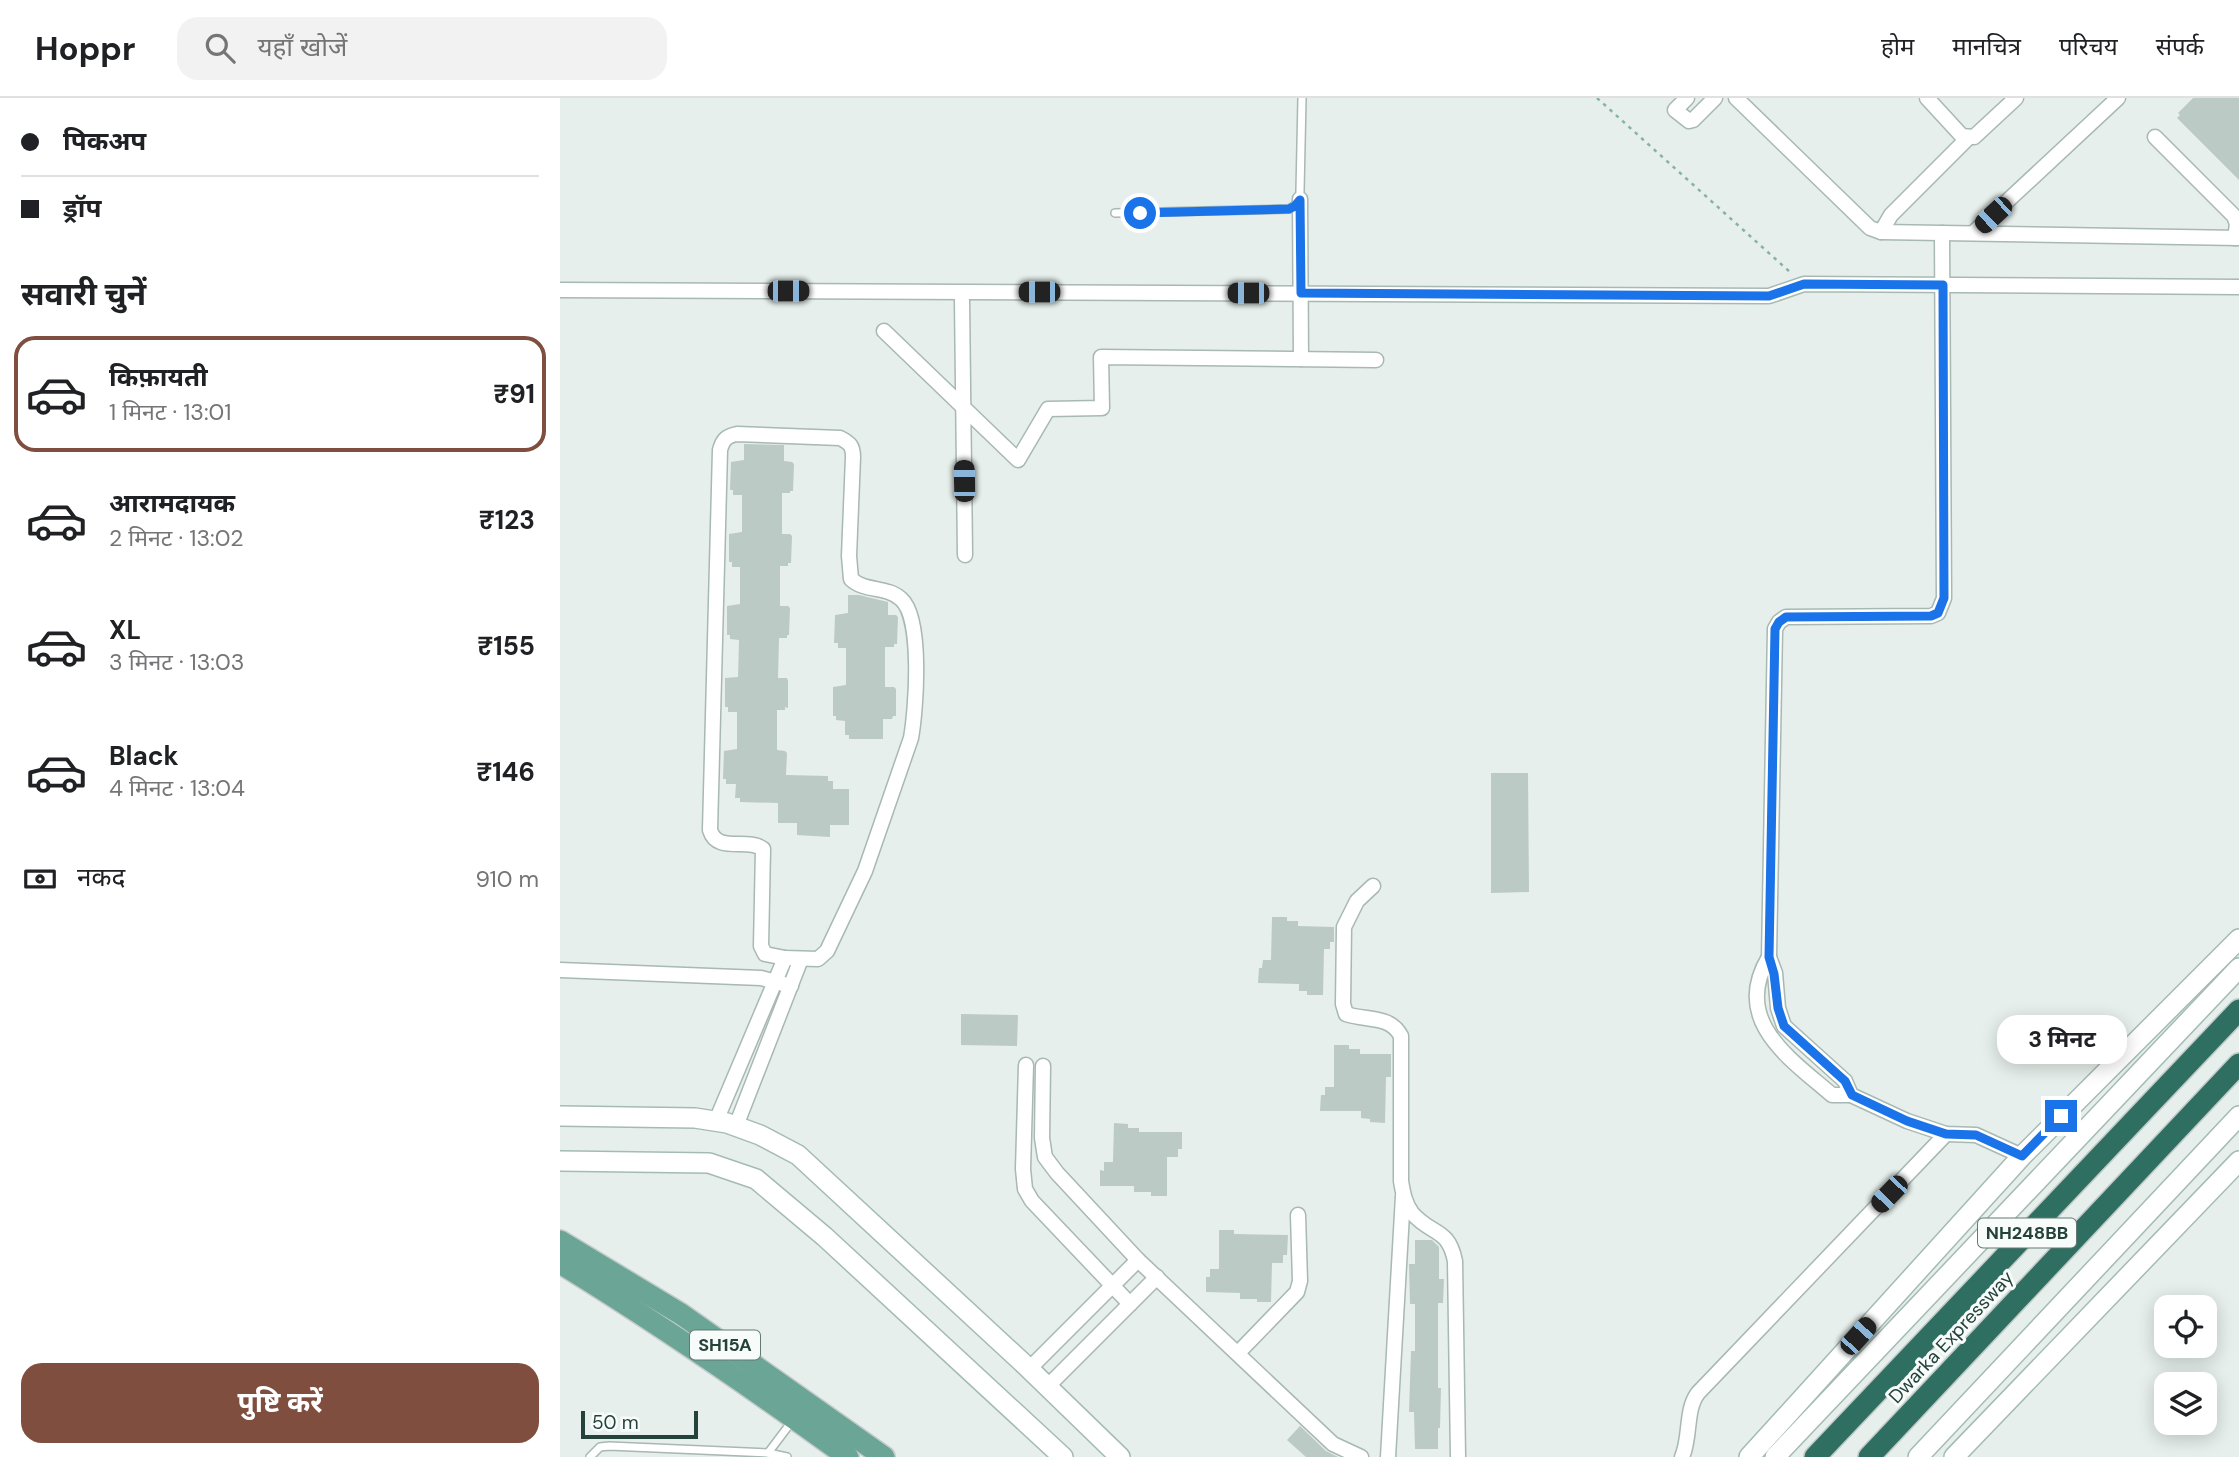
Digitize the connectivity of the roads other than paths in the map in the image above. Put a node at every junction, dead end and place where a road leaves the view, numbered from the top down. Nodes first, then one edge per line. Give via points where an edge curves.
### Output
1 (1302, 98) edge
2 (1687, 98) edge
3 (1715, 98) edge
4 (1736, 98) edge
5 (1927, 98) edge
6 (2016, 98) edge
7 (2118, 98) edge
8 (2155, 137) dead end
9 (1968, 138) junction
10 (1300, 200) junction
11 (1115, 213) dead end
12 (1881, 232) junction
13 (1942, 233) junction
14 (1973, 233) junction
15 (2237, 238) edge
16 (1943, 285) junction
17 (2239, 287) edge
18 (560, 290) edge
19 (1301, 293) junction
20 (962, 300) dead end
21 (884, 331) dead end
22 (1301, 359) junction
23 (1376, 360) dead end
24 (963, 407) junction
25 (965, 555) dead end
26 (1373, 886) dead end
27 (2239, 939) edge
28 (1769, 957) junction
29 (785, 958) junction
30 (801, 958) junction
31 (2239, 968) edge
32 (560, 970) edge
33 (776, 981) junction
34 (791, 986) junction
35 (2239, 1010) edge
36 (2239, 1064) edge
37 (1026, 1065) dead end
38 (1043, 1066) dead end
39 (1852, 1095) junction
40 (560, 1116) edge
41 (2236, 1119) edge
42 (716, 1121) junction
43 (736, 1126) junction
44 (1946, 1134) junction
45 (2022, 1156) junction
46 (560, 1161) edge
47 (2239, 1161) edge
48 (1403, 1193) junction
49 (1298, 1215) dead end
50 (560, 1241) edge
51 (1138, 1260) junction
52 (560, 1263) edge
53 (1157, 1277) junction
54 (1113, 1285) junction
55 (1130, 1304) junction
56 (1237, 1353) junction
57 (1029, 1369) junction
58 (1048, 1387) junction
59 (795, 1418) junction
60 (768, 1453) junction
61 (590, 1457) edge
62 (788, 1457) edge
63 (848, 1457) edge
64 (884, 1457) edge
65 (1063, 1457) edge
66 (1120, 1457) edge
67 (1361, 1457) edge
68 (1388, 1457) edge
69 (1458, 1457) edge
70 (1682, 1457) edge
71 (1749, 1457) edge
72 (1775, 1457) edge
73 (1815, 1457) edge
74 (1869, 1457) edge
75 (1919, 1457) edge
76 (1954, 1457) edge

1 - 10 lane
2 - 3 street via 1675,110 1689,121
4 - 12 street via 1870,228
5 - 9 street
6 - 9 street
7 - 14 street
8 - 15 street via 2234,216
9 - 12 street via 1891,215
10 - 11 lane via 1289,209
10 - 19 street
12 - 13 street
13 - 14 street
13 - 16 street
14 - 15 street
16 - 17 street
16 - 19 street via 1804,284 1769,296
16 - 28 street via 1942,606 1931,616 1786,617 1775,629
18 - 19 street
19 - 22 street
20 - 24 street
21 - 24 street
22 - 23 street
22 - 24 street via 1101,357 1102,408 1048,408 1018,460
24 - 25 street
26 - 48 street via 1357,901 1344,927 1343,1004 1346,1014 1383,1020 1401,1036
27 - 45 street
28 - 39 street via 1784,1026 1845,1081
28 - 39 street via 1756,992 1766,1031 1782,1052 1832,1095
29 - 30 street
29 - 30 street via 765,954 761,946 764,849 718,842 710,830 720,450 729,435 737,434 848,442 853,448 851,579 858,585 894,593 904,601 915,635 911,738 865,871 825,954 818,959
29 - 33 street
30 - 34 street
31 - 72 street
32 - 33 street
33 - 34 street
33 - 42 street
34 - 43 street
35 - 73 highway, Dwarka Expressway / NH248BB
36 - 74 highway, Dwarka Expressway / NH248BB
37 - 54 street via 1025,1189
38 - 51 street via 1045,1157
39 - 44 street
40 - 42 street
41 - 75 street
42 - 43 street
43 - 57 street via 798,1155
44 - 45 street via 1976,1135
44 - 70 street via 1698,1393
45 - 71 street
46 - 65 street via 709,1163 756,1179
47 - 76 street
48 - 68 street
48 - 69 street via 1411,1211 1452,1246
49 - 56 street via 1297,1292
50 - 64 main road, SH15A via 681,1314
51 - 53 street
51 - 54 street
52 - 59 main road, SH15A
53 - 55 street
53 - 56 street
54 - 55 street
54 - 57 street
55 - 58 street
56 - 67 street via 1333,1444
57 - 58 street
58 - 66 street
59 - 60 lane
59 - 63 main road, SH15A
60 - 61 lane via 609,1446 600,1447
60 - 62 lane

